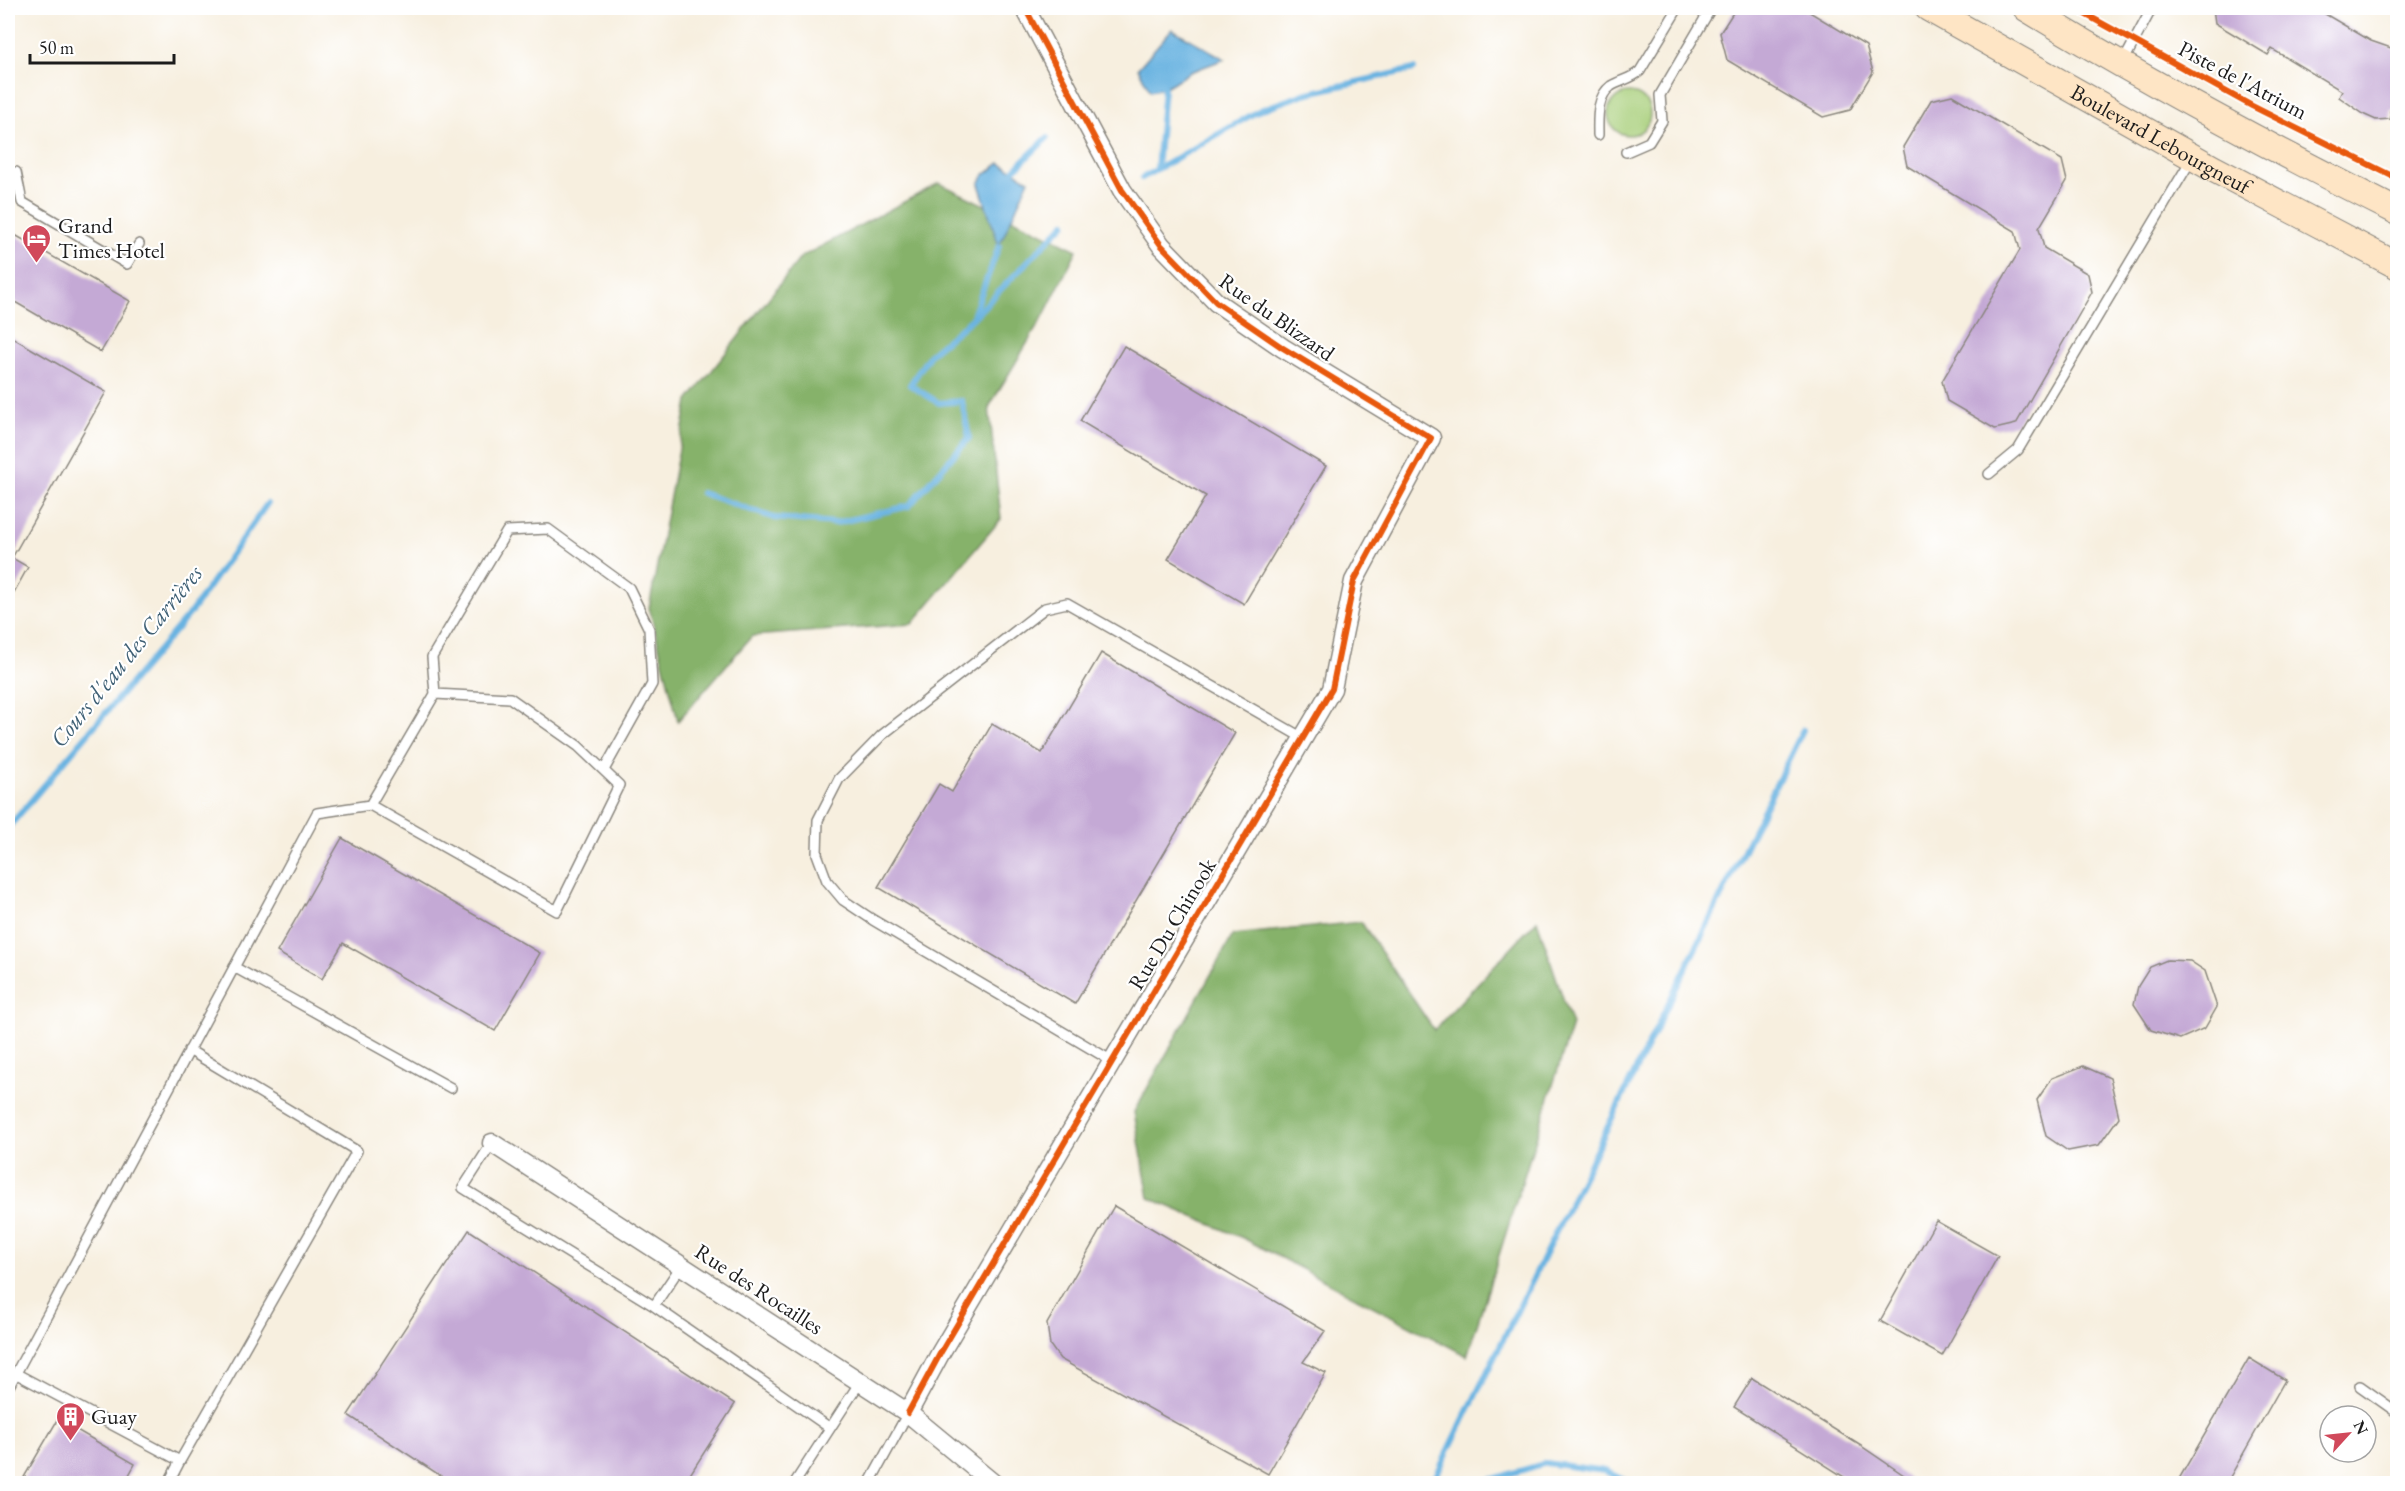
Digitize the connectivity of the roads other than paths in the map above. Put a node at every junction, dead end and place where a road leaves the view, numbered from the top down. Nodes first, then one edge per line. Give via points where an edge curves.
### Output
1 (1024, 8) edge
2 (1678, 8) edge
3 (1712, 8) edge
4 (1928, 8) edge
5 (2026, 8) edge
6 (2152, 8) edge
7 (2121, 66) junction
8 (1598, 135) dead end
9 (1626, 152) dead end
10 (2193, 157) junction
11 (16, 171) dead end
12 (2397, 212) edge
13 (139, 244) dead end
14 (2394, 261) edge
15 (1431, 438) joint
16 (1989, 474) dead end
17 (435, 694) junction
18 (1303, 738) junction
19 (604, 770) junction
20 (370, 805) junction
21 (234, 967) junction
22 (189, 1050) junction
23 (1112, 1061) junction
24 (451, 1088) dead end
25 (492, 1143) joint
26 (681, 1266) junction
27 (654, 1306) junction
28 (15, 1373) junction
29 (860, 1382) junction
30 (2360, 1386) dead end
31 (8, 1388) edge
32 (908, 1413) junction
33 (2397, 1413) edge
34 (830, 1428) junction
35 (180, 1461) junction
36 (168, 1484) edge
37 (794, 1484) edge
38 (869, 1484) edge
39 (994, 1484) edge

1 - 15 street, Rue du Blizzard via 1122,190 1161,245 1216,302 1283,348
2 - 8 lane via 1640,71 1610,87 1599,104
3 - 9 lane via 1660,95 1662,121 1649,142
4 - 10 main road, Boulevard Lebourgneuf
5 - 7 main road, Boulevard Lebourgneuf
6 - 7 lane
7 - 12 main road, Boulevard Lebourgneuf
10 - 14 main road, Boulevard Lebourgneuf
10 - 16 lane via 2018,450
11 - 13 lane via 22,202 32,208 127,264
15 - 18 street, Rue Du Chinook via 1354,581 1332,689
17 - 19 lane via 510,698 578,746
17 - 19 lane via 432,657 507,531 548,529 630,588 649,629 652,684
17 - 20 lane
18 - 23 street, Rue Du Chinook
18 - 23 lane via 1067,603 1045,608 882,735 839,779 818,820 817,854 828,881 843,900
19 - 20 lane via 619,785 557,911
20 - 21 lane via 317,813
21 - 22 lane
21 - 24 lane
22 - 28 lane
22 - 35 lane via 357,1151
23 - 32 street, Rue Du Chinook
25 - 26 street, Rue des Rocailles
25 - 27 lane via 463,1188
26 - 27 lane
26 - 29 street, Rue des Rocailles
27 - 34 lane
28 - 31 lane
28 - 35 lane
29 - 32 street, Rue des Rocailles
29 - 34 lane
30 - 33 lane
32 - 38 lane
32 - 39 street, Rue des Rocailles
34 - 37 lane
35 - 36 lane

